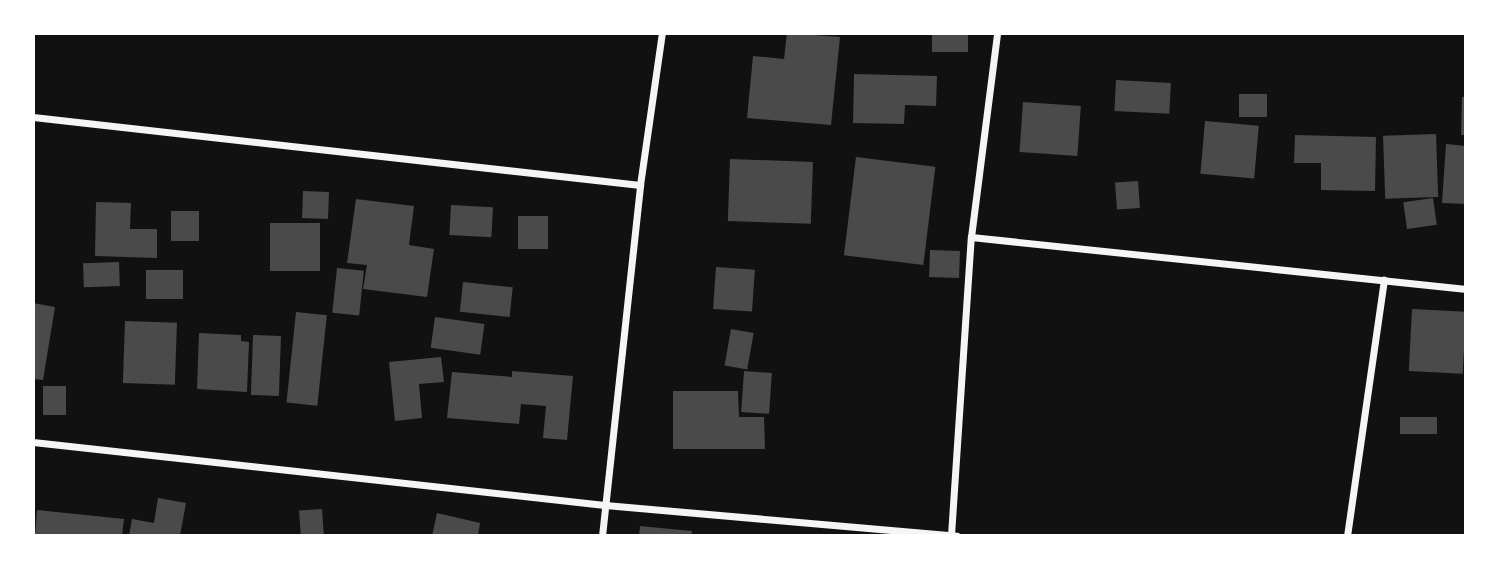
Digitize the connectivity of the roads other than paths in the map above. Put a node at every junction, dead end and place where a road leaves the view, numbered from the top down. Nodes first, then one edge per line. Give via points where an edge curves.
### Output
1 (662, 33) edge
2 (997, 33) edge
3 (33, 117) edge
4 (640, 185) junction
5 (971, 237) junction
6 (1384, 281) junction
7 (1466, 289) edge
8 (33, 442) edge
9 (605, 505) junction
10 (951, 535) edge
11 (602, 536) edge
12 (957, 536) edge
13 (1347, 536) edge

1 - 4 street
2 - 5 street
3 - 4 street
4 - 9 street
5 - 6 street
5 - 10 street
6 - 7 street
6 - 13 street
8 - 9 street
9 - 10 street
9 - 11 street
10 - 12 street

